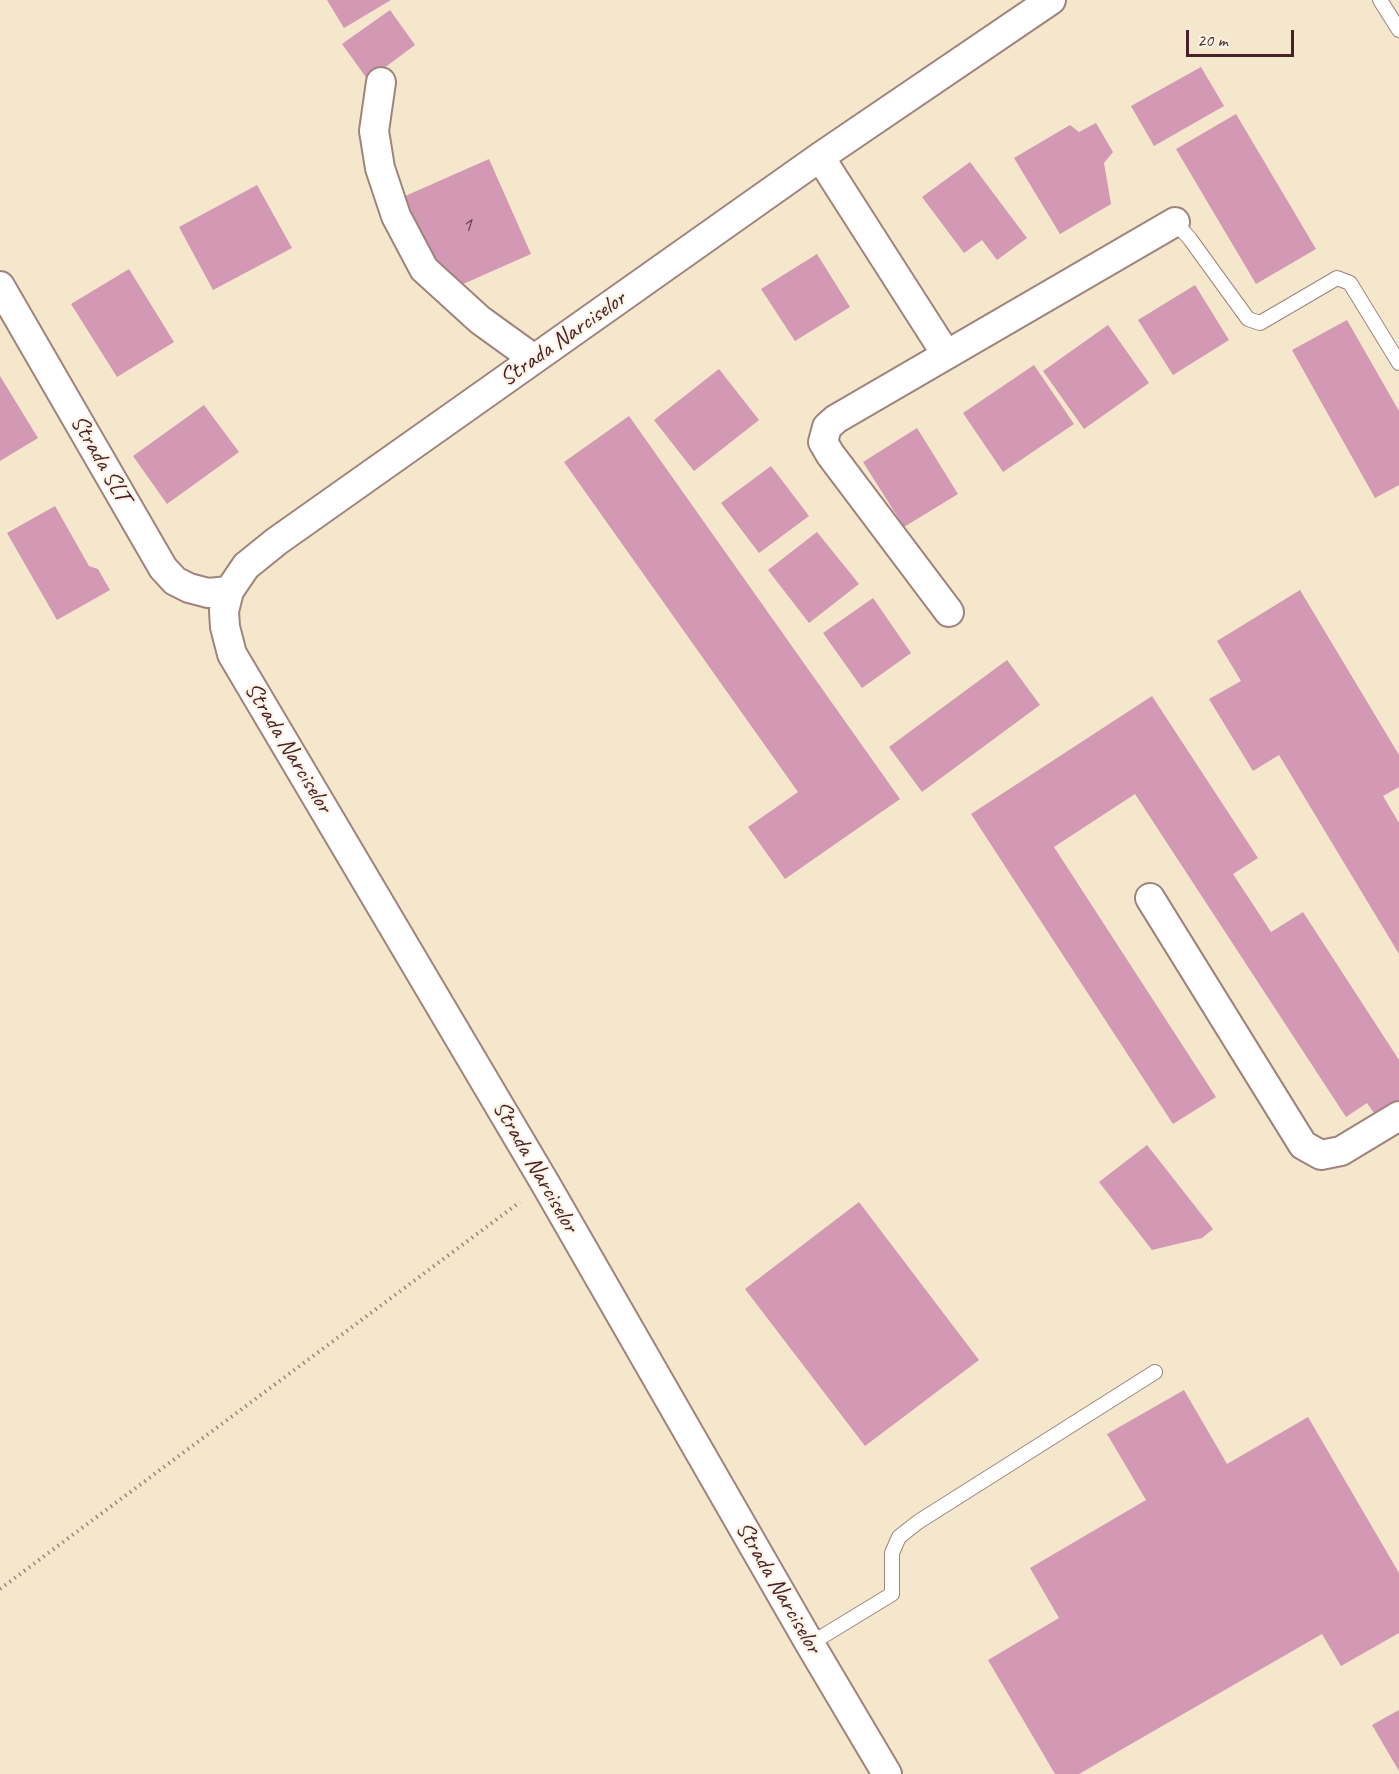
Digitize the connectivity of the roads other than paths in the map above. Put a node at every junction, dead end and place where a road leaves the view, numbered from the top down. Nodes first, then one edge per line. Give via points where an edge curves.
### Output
1 (1051, 0) edge
2 (1380, 0) edge
3 (1399, 30) edge
4 (381, 82) dead end
5 (820, 157) junction
6 (1175, 222) joint
7 (0, 286) edge
8 (946, 354) junction
9 (534, 359) junction
10 (1399, 363) edge
11 (229, 591) junction
12 (949, 612) dead end
13 (1150, 898) dead end
14 (1399, 1116) edge
15 (1155, 1372) dead end
16 (810, 1644) junction
17 (887, 1774) edge

1 - 5 street, Strada Narciselor
2 - 3 lane
4 - 9 street via 374,131 380,168 396,216 424,269 480,320
5 - 8 street
5 - 9 street, Strada Narciselor
6 - 8 street
6 - 10 lane via 1248,319 1260,323 1337,278 1350,283
7 - 11 street, Strada SLT via 163,568 189,588 208,593
8 - 12 street via 836,419 827,427 823,442
9 - 11 street, Strada Narciselor via 277,541 246,567
11 - 16 street, Strada Narciselor via 224,611 232,654 545,1183
13 - 14 street via 1303,1145 1321,1155 1341,1151
15 - 16 lane via 918,1522 899,1537 892,1553 892,1594
16 - 17 street, Strada Narciselor

